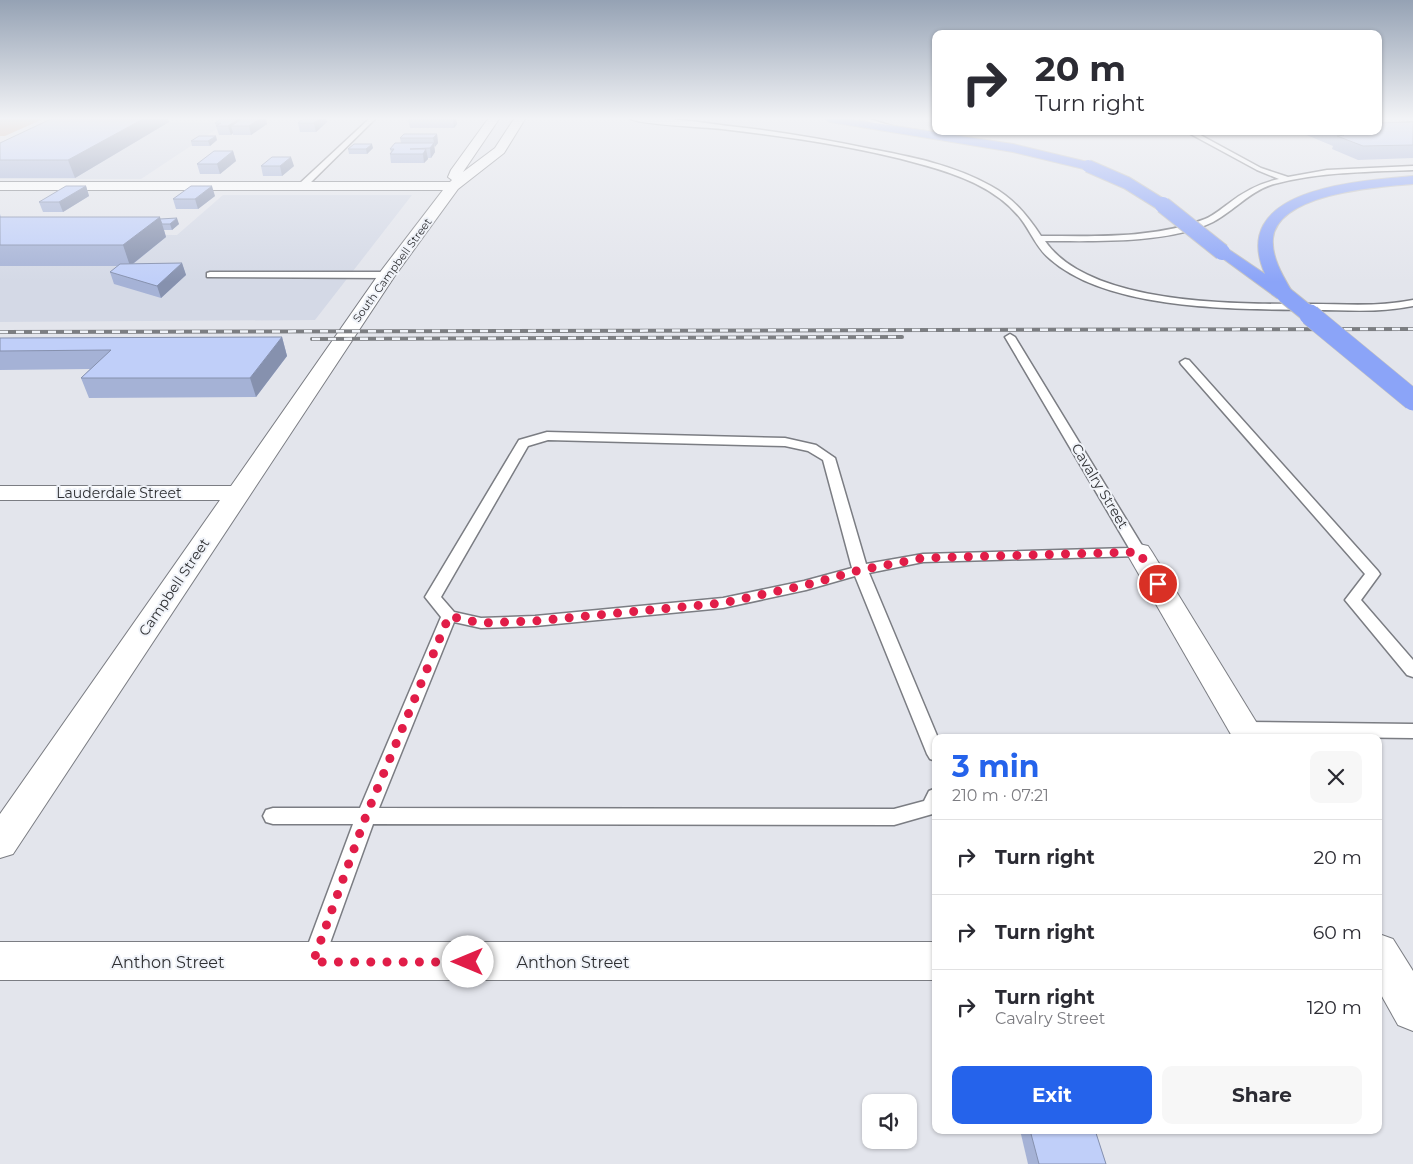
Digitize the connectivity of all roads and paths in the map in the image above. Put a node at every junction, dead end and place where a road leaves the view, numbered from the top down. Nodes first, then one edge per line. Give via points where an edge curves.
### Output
1 (315, 173) edge
2 (456, 173) edge
3 (470, 173) edge
4 (956, 173) edge
5 (1107, 173) edge
6 (1271, 173) edge
7 (1322, 173) edge
8 (1286, 179) junction
9 (1413, 180) edge
10 (0, 186) edge
11 (302, 186) junction
12 (453, 186) junction
13 (1038, 238) junction
14 (210, 275) dead end
15 (387, 275) junction
16 (1285, 295) junction
17 (1413, 303) edge
18 (348, 331) joint
19 (1010, 337) dead end
20 (1185, 362) dead end
21 (1413, 400) edge
22 (0, 493) edge
23 (238, 493) junction
24 (1139, 552) junction
25 (860, 570) junction
26 (449, 616) junction
27 (1413, 671) edge
28 (1413, 731) edge
29 (1248, 733) edge
30 (932, 744) edge
31 (932, 805) edge
32 (273, 816) dead end
33 (366, 816) junction
34 (0, 843) edge
35 (1382, 960) edge
36 (932, 961) edge
37 (0, 962) edge
38 (313, 962) junction
39 (1413, 1011) edge

1 - 11 lane
2 - 12 street, South Campbell Street
3 - 12 street, South Campbell Street
4 - 13 lane via 985,185 1006,199 1021,213
5 - 16 highway, bridge via 1153,196 1233,261
6 - 8 lane
7 - 8 lane
8 - 13 lane via 1254,190 1221,215 1185,229 1108,239
9 - 16 highway via 1339,190 1309,198 1286,209 1268,228 1265,247 1271,269
10 - 11 street
11 - 12 street
12 - 15 street, South Campbell Street
13 - 17 lane via 1052,257 1082,274 1130,291 1184,302 1340,308
14 - 15 lane
15 - 18 street, South Campbell Street
16 - 21 highway, bridge
18 - 23 street, Campbell Street
19 - 24 lane, Cavalry Street
20 - 27 lane via 1372,574 1353,600
22 - 23 street, Lauderdale Street
23 - 34 street, Campbell Street
24 - 25 lane via 923,558
24 - 29 street, Cavalry Street
25 - 26 lane via 723,603 535,621 480,623
25 - 26 lane via 829,458 812,448 786,442 547,436 523,443 514,454 433,598
25 - 30 lane
26 - 33 lane
28 - 29 lane
31 - 33 lane via 894,817
32 - 33 lane
33 - 38 lane
35 - 39 street
36 - 38 street, Anthon Street
37 - 38 street, Anthon Street

